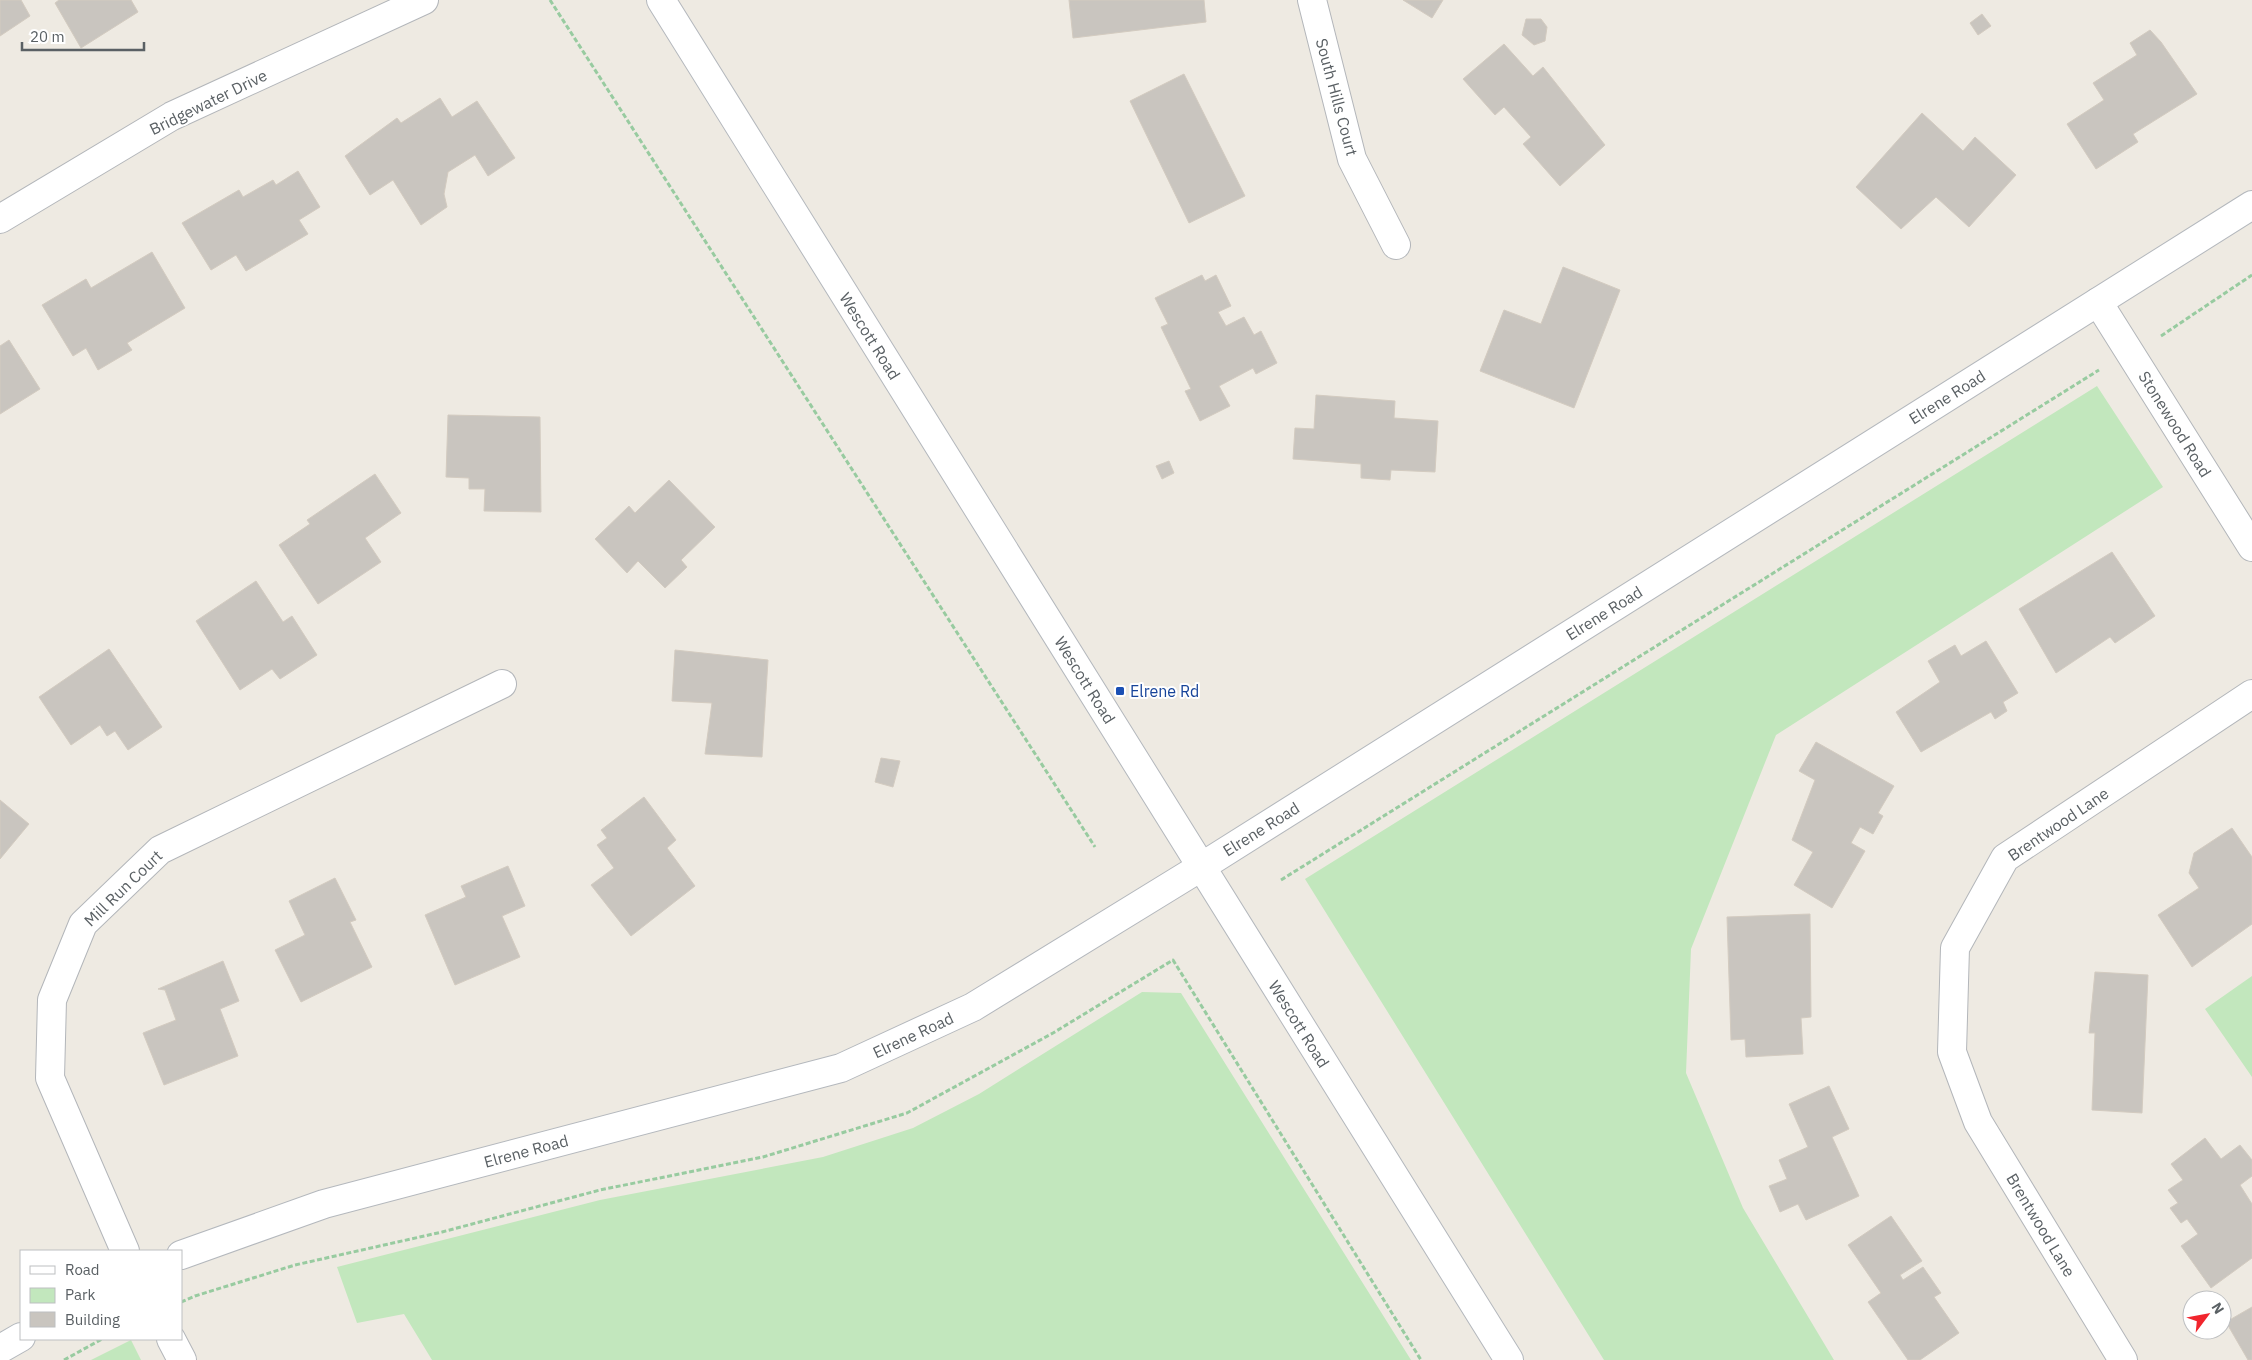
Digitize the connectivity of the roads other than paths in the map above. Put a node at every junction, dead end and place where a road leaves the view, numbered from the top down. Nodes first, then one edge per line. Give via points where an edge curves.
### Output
1 (424, 0) edge
2 (661, 0) edge
3 (1312, 0) edge
4 (2252, 205) edge
5 (0, 219) edge
6 (1396, 245) dead end
7 (2098, 302) junction
8 (2252, 547) edge
9 (502, 684) dead end
10 (2252, 694) edge
11 (1201, 867) junction
12 (125, 1250) edge
13 (182, 1255) edge
14 (20, 1338) edge
15 (172, 1340) edge
16 (0, 1349) edge
17 (182, 1360) edge
18 (1509, 1360) edge
19 (2123, 1360) edge

1 - 5 street, Bridgewater Drive via 172,116
2 - 11 street, Wescott Road
3 - 6 street, South Hills Court via 1352,159
4 - 7 street, Elrene Road
7 - 8 street, Stonewood Road
7 - 11 street, Elrene Road
9 - 12 street, Mill Run Court via 160,850 83,924 52,1000 50,1078
10 - 19 street, Brentwood Lane via 2005,858 1955,948 1952,1052 1978,1122
11 - 13 street, Elrene Road via 973,1008 841,1068 324,1204
11 - 18 street, Wescott Road
14 - 16 street
15 - 17 street

